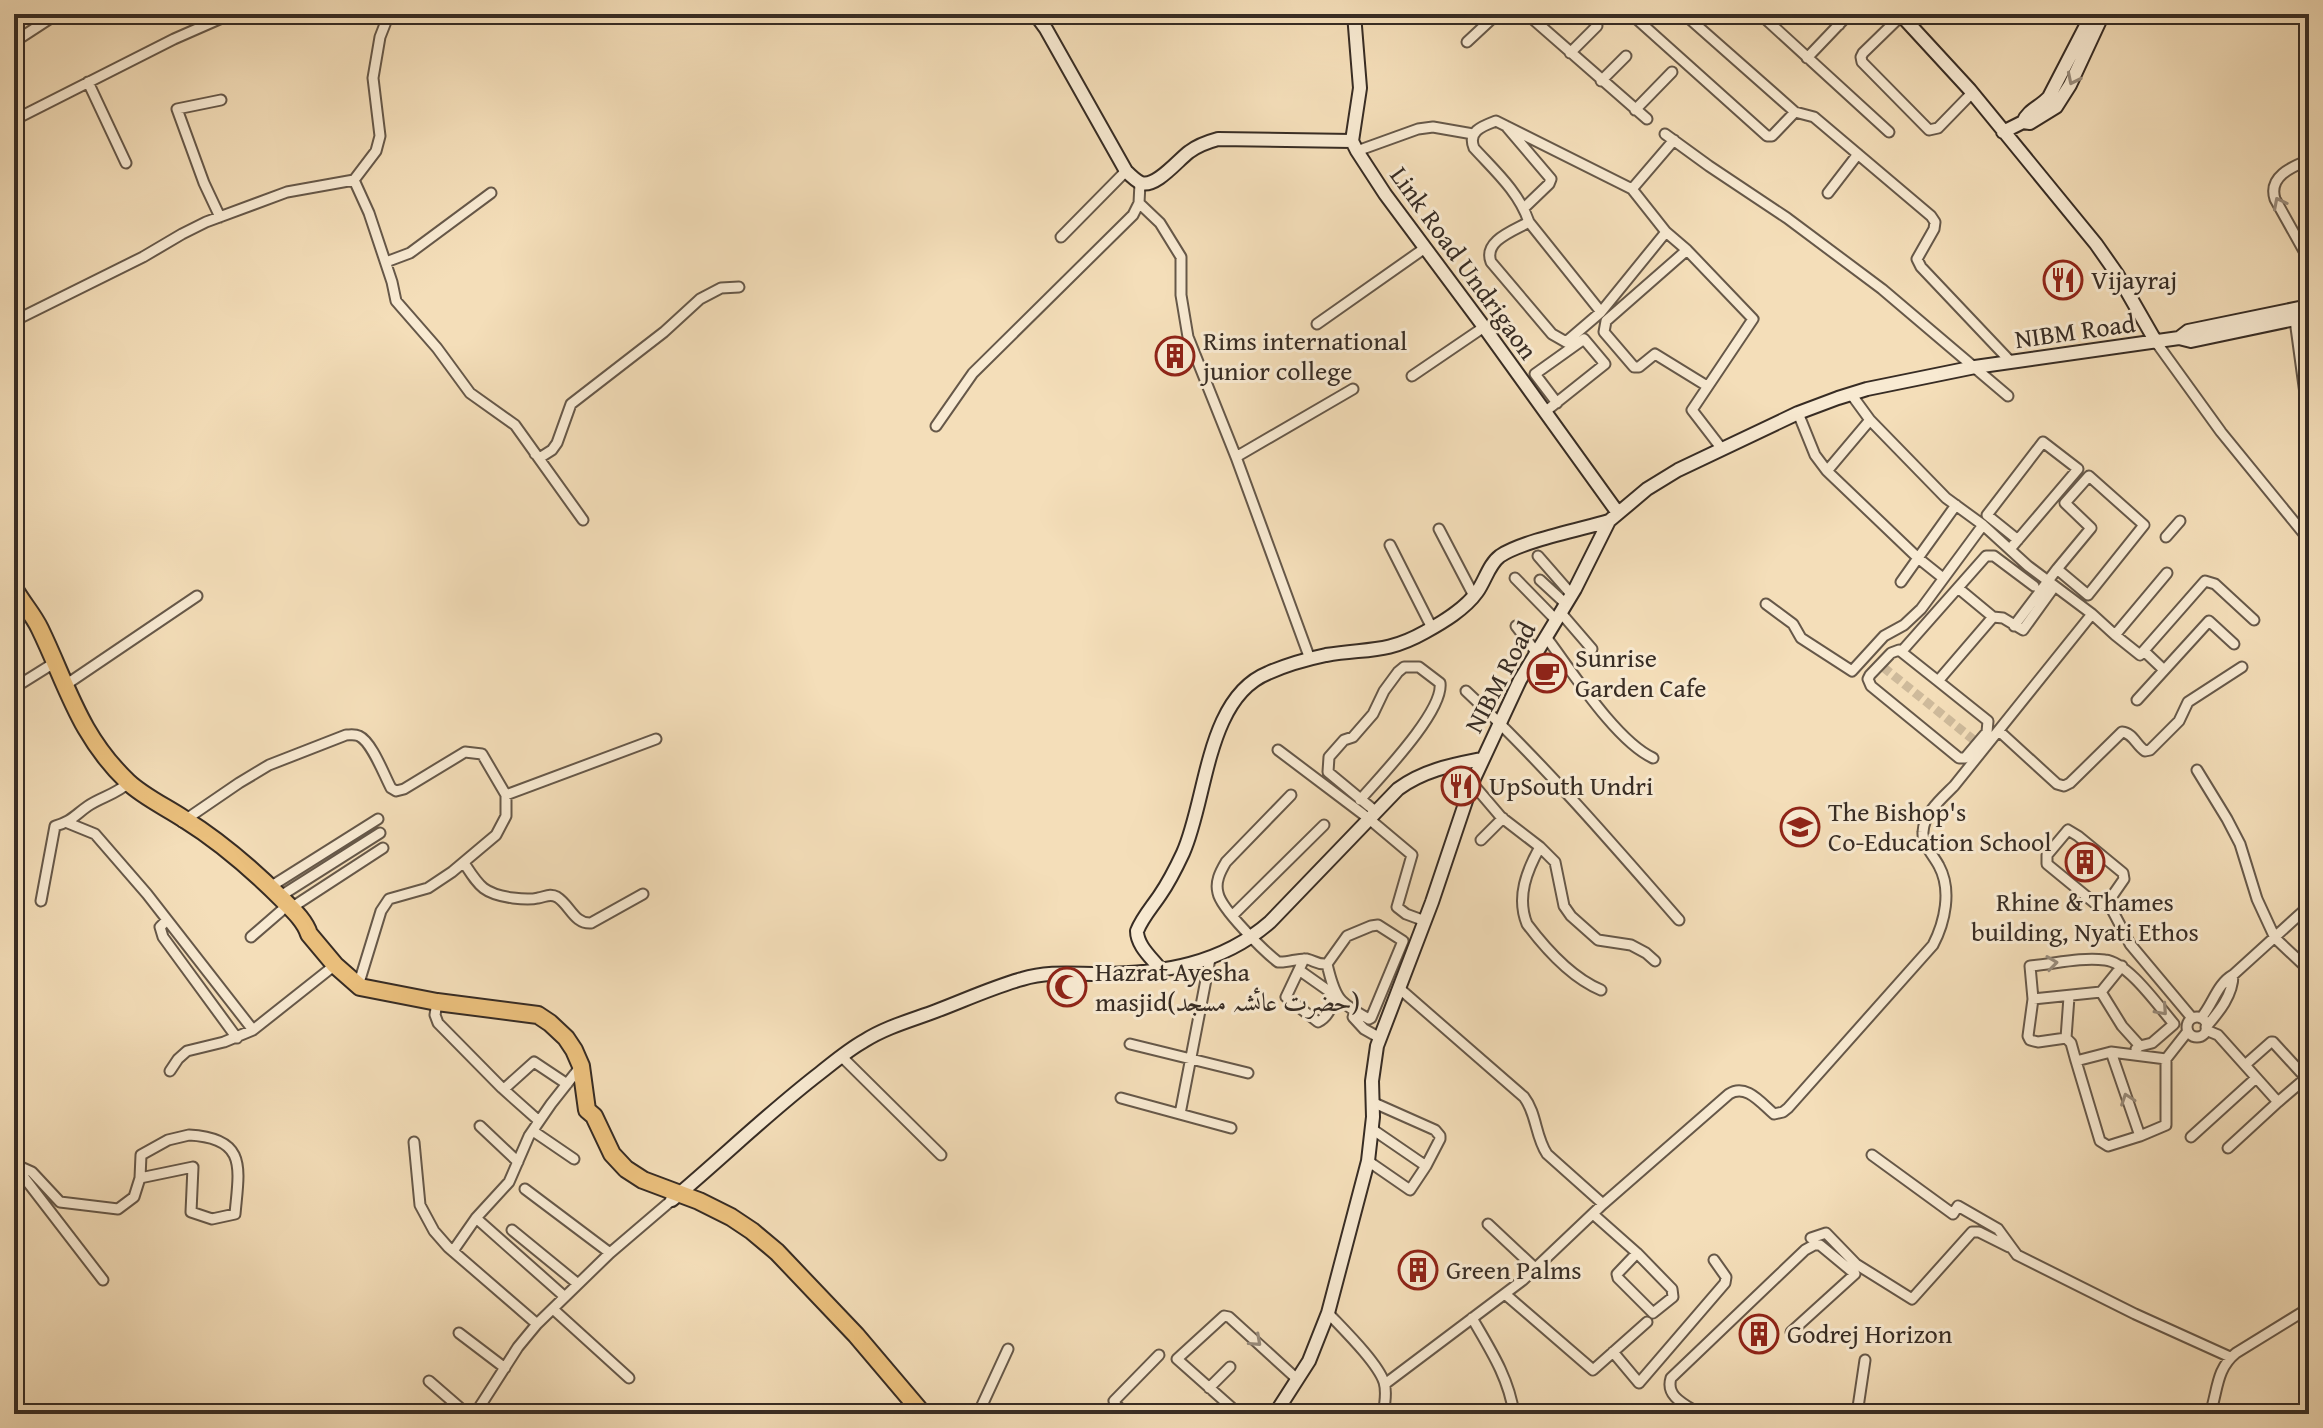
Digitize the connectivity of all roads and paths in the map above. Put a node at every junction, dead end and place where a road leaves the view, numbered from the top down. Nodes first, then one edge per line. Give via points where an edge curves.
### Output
1 (231, 14) edge
2 (389, 14) edge
3 (1035, 14) edge
4 (1354, 14) edge
5 (1497, 14) edge
6 (1527, 14) edge
7 (1550, 14) edge
8 (1631, 14) edge
9 (1684, 14) edge
10 (1760, 14) edge
11 (1829, 14) edge
12 (1849, 14) edge
13 (2092, 14) edge
14 (2103, 14) edge
15 (54, 15) edge
16 (1900, 15) edge
17 (1539, 24) junction
18 (1839, 25) junction
19 (1597, 26) dead end
20 (14, 42) edge
21 (1467, 42) dead end
22 (1570, 53) junction
23 (1626, 56) dead end
24 (1807, 58) junction
25 (1672, 72) dead end
26 (1601, 81) junction
27 (88, 82) junction
28 (1972, 93) junction
29 (221, 100) dead end
30 (1635, 110) junction
31 (1795, 112) junction
32 (1647, 119) dead end
33 (14, 120) edge
34 (2023, 122) junction
35 (1504, 124) junction
36 (1889, 132) dead end
37 (2003, 132) junction
38 (1473, 134) junction
39 (1350, 144) junction
40 (1858, 154) junction
41 (2309, 160) edge
42 (126, 163) dead end
43 (1126, 171) junction
44 (354, 180) junction
45 (1140, 183) junction
46 (1632, 189) junction
47 (491, 193) dead end
48 (1828, 193) dead end
49 (1139, 203) junction
50 (1524, 208) junction
51 (220, 217) junction
52 (1529, 222) junction
53 (1666, 232) junction
54 (1061, 237) dead end
55 (1425, 248) junction
56 (1687, 250) junction
57 (2309, 260) edge
58 (386, 262) junction
59 (739, 287) dead end
60 (2309, 306) edge
61 (1601, 312) junction
62 (2309, 316) edge
63 (2295, 320) junction
64 (14, 321) edge
65 (1317, 324) dead end
66 (1484, 327) junction
67 (2179, 338) junction
68 (2156, 342) junction
69 (2011, 362) junction
70 (1975, 367) junction
71 (1412, 376) dead end
72 (1707, 386) junction
73 (1353, 389) dead end
74 (1851, 394) junction
75 (2008, 396) dead end
76 (1557, 403) junction
77 (1546, 411) junction
78 (1798, 413) junction
79 (1870, 420) junction
80 (2309, 423) edge
81 (936, 426) dead end
82 (1722, 449) junction
83 (535, 454) junction
84 (1236, 457) junction
85 (1827, 471) junction
86 (1956, 505) junction
87 (1614, 517) junction
88 (583, 520) dead end
89 (2180, 521) dead end
90 (1983, 525) junction
91 (1439, 529) dead end
92 (2166, 537) dead end
93 (2018, 540) junction
94 (2309, 540) edge
95 (1390, 545) dead end
96 (2010, 549) junction
97 (1538, 556) dead end
98 (1918, 558) junction
99 (2057, 569) junction
100 (2167, 573) dead end
101 (1515, 578) dead end
102 (1943, 578) junction
103 (1540, 580) dead end
104 (1901, 582) dead end
105 (2051, 584) junction
106 (2034, 586) dead end
107 (1958, 588) junction
108 (2086, 593) junction
109 (18, 596) edge
110 (197, 596) dead end
111 (1474, 596) junction
112 (2077, 603) junction
113 (1766, 604) dead end
114 (1564, 608) junction
115 (2092, 614) junction
116 (1993, 617) junction
117 (2254, 620) dead end
118 (1516, 626) dead end
119 (1432, 628) junction
120 (2115, 635) junction
121 (1546, 637) junction
122 (1878, 642) junction
123 (2234, 644) dead end
124 (1592, 649) dead end
125 (1902, 651) junction
126 (2144, 651) junction
127 (1536, 652) junction
128 (1891, 653) junction
129 (1310, 659) junction
130 (51, 664) junction
131 (2242, 667) dead end
132 (2164, 670) junction
133 (1938, 681) junction
134 (64, 686) junction
135 (14, 688) edge
136 (1466, 691) dead end
137 (2137, 700) dead end
138 (1499, 722) junction
139 (1999, 731) junction
140 (656, 739) dead end
141 (1278, 750) dead end
142 (100, 757) junction
143 (1653, 758) dead end
144 (1482, 759) junction
145 (2197, 770) dead end
146 (1472, 783) junction
147 (125, 786) junction
148 (506, 795) junction
149 (1291, 795) dead end
150 (1360, 800) junction
151 (1372, 814) junction
152 (1503, 818) junction
153 (378, 819) dead end
154 (182, 822) junction
155 (68, 823) junction
156 (1324, 825) dead end
157 (380, 833) dead end
158 (2309, 835) edge
159 (1481, 840) dead end
160 (1540, 847) junction
161 (383, 848) dead end
162 (464, 863) junction
163 (2309, 867) edge
164 (643, 894) dead end
165 (277, 899) junction
166 (41, 901) dead end
167 (2108, 902) junction
168 (2309, 906) edge
169 (1233, 915) junction
170 (167, 920) junction
171 (1679, 920) dead end
172 (1425, 921) junction
173 (251, 937) dead end
174 (1252, 937) junction
175 (2275, 938) junction
176 (1210, 959) junction
177 (1304, 959) junction
178 (1655, 961) dead end
179 (1327, 964) junction
180 (335, 965) junction
181 (2122, 966) junction
182 (1161, 970) junction
183 (1299, 970) junction
184 (2309, 970) edge
185 (368, 989) junction
186 (1400, 989) junction
187 (1601, 990) dead end
188 (2101, 992) junction
189 (2069, 997) junction
190 (2033, 999) junction
191 (437, 1002) junction
192 (1353, 1017) dead end
193 (2201, 1023) junction
194 (253, 1030) junction
195 (2188, 1031) junction
196 (237, 1038) junction
197 (1380, 1038) junction
198 (2066, 1038) junction
199 (1130, 1044) dead end
200 (2140, 1046) junction
201 (2111, 1052) junction
202 (2131, 1054) junction
203 (841, 1056) junction
204 (1191, 1059) junction
205 (2166, 1059) junction
206 (2076, 1061) junction
207 (2245, 1065) junction
208 (581, 1066) junction
209 (170, 1071) dead end
210 (1248, 1073) dead end
211 (2256, 1078) junction
212 (567, 1084) junction
213 (504, 1089) junction
214 (1121, 1098) dead end
215 (1372, 1102) junction
216 (2278, 1102) junction
217 (1180, 1114) junction
218 (539, 1121) junction
219 (480, 1126) dead end
220 (1231, 1128) dead end
221 (1372, 1129) junction
222 (533, 1131) junction
223 (2140, 1136) junction
224 (2191, 1137) dead end
225 (414, 1142) dead end
226 (2228, 1148) dead end
227 (941, 1155) dead end
228 (1872, 1155) dead end
229 (574, 1159) dead end
230 (1368, 1161) junction
231 (518, 1162) junction
232 (14, 1164) edge
233 (1426, 1166) junction
234 (140, 1178) junction
235 (525, 1189) dead end
236 (676, 1196) junction
237 (1603, 1204) junction
238 (1593, 1214) junction
239 (476, 1218) junction
240 (1488, 1224) dead end
241 (512, 1230) dead end
242 (1811, 1238) dead end
243 (758, 1242) junction
244 (2012, 1249) junction
245 (453, 1251) junction
246 (610, 1253) junction
247 (1637, 1253) junction
248 (1714, 1260) dead end
249 (1535, 1268) junction
250 (103, 1280) dead end
251 (578, 1284) junction
252 (1505, 1294) junction
253 (565, 1297) junction
254 (2309, 1308) edge
255 (553, 1309) junction
256 (1328, 1313) junction
257 (1472, 1318) junction
258 (1647, 1322) dead end
259 (537, 1324) junction
260 (1791, 1332) dead end
261 (459, 1333) dead end
262 (1008, 1349) dead end
263 (1613, 1352) junction
264 (1159, 1355) dead end
265 (2230, 1357) junction
266 (1865, 1360) dead end
267 (1230, 1367) dead end
268 (505, 1368) junction
269 (629, 1378) dead end
270 (1297, 1379) junction
271 (429, 1381) dead end
272 (1385, 1384) junction
273 (1209, 1388) junction
274 (467, 1414) edge
275 (475, 1414) edge
276 (913, 1414) edge
277 (923, 1414) edge
278 (978, 1414) edge
279 (1127, 1414) edge
280 (1239, 1414) edge
281 (1275, 1414) edge
282 (1383, 1414) edge
283 (1514, 1414) edge
284 (1700, 1414) edge
285 (1857, 1414) edge
286 (2210, 1414) edge

1 - 27 street
2 - 44 street via 373,78 380,136 376,151
3 - 43 main road
4 - 39 main road via 1360,88
5 - 21 street
6 - 17 street
7 - 17 street
8 - 31 street via 1767,136
9 - 31 street
10 - 24 street
11 - 18 street
12 - 18 street
13 - 34 main road via 2049,97
14 -> 34 main road via 2063,98 2046,114
15 - 20 street
16 - 28 main road, NIBM Road
16 - 28 street via 1863,53 1862,62 1929,130 1938,128
17 - 22 street
18 - 24 street
19 - 22 street
22 - 26 street
23 - 26 street
24 - 36 street
25 - 30 street
26 - 30 street
27 - 33 street
27 - 42 street
28 - 37 main road, NIBM Road
29 - 51 street via 177,109
30 - 32 street
31 - 40 street via 1814,117
34 - 37 main road
35 - 38 street via 1496,121
35 - 46 street
35 - 50 street via 1551,179
37 - 68 main road, NIBM Road via 2096,244
38 - 39 street via 1433,127
38 - 50 street via 1474,148
39 - 45 main road via 1218,139 1202,143 1155,181
39 - 55 main road, Link Road Undrigaon
40 - 48 street
40 - 69 street via 1931,216 1934,229 1917,259 1921,267
57 -> 41 street via 2273,191 2285,171
43 - 45 main road
43 - 54 street
44 - 51 street via 287,192
44 - 58 street
45 - 49 street
46 - 53 street
46 - 70 street via 1669,137 1829,249
47 - 58 street via 410,253
49 - 81 street via 1133,215 973,373
49 - 84 street via 1160,223 1181,257 1188,337
50 - 52 street
51 - 64 street
52 - 61 street
52 - 61 street via 1498,239 1490,248 1491,262 1558,339 1566,342
53 - 56 street
53 - 61 street
55 - 65 street
55 - 66 main road, Link Road Undrigaon
56 - 72 street via 1753,319
56 - 72 street via 1606,321 1604,332 1634,367 1655,354
58 - 83 street via 396,301 470,393 515,425
59 - 83 street via 721,288 700,299 571,404 552,450 541,457
60 - 67 main road via 2188,331
62 - 63 main road, NIBM Road
63 - 67 main road, NIBM Road via 2191,341
63 - 80 street
66 - 71 street
66 - 77 main road, Link Road Undrigaon
67 - 68 main road, NIBM Road
68 - 69 main road, NIBM Road
68 - 94 street, NIBM Road
69 - 70 main road, NIBM Road
70 - 74 main road, NIBM Road
70 - 75 street
72 - 82 street via 1692,410
73 - 84 street
74 - 78 main road, NIBM Road
74 - 79 street
76 - 76 street via 1605,364 1584,339 1535,374
76 - 77 street
77 - 87 main road, Link Road Undrigaon
78 - 82 main road, NIBM Road
78 - 85 street
79 - 85 street
79 - 86 street
82 - 87 main road, NIBM Road via 1650,487
83 - 88 street
84 - 129 street
85 - 98 street
86 - 90 street
86 - 98 street
87 - 111 main road via 1506,553
87 - 114 main road, NIBM Road
89 - 92 street
90 - 96 street
90 - 102 street
91 - 111 street
93 - 93 street via 2078,469 2043,442 1987,515
93 - 96 street
95 - 119 street
96 - 105 street
97 - 114 street
98 - 102 street
98 - 104 street
99 - 105 street
99 - 108 street
99 - 108 street via 2091,528 2065,503 2089,476 2144,525
100 - 120 street
101 - 114 street
102 - 122 street via 1913,618
103 - 114 street
105 - 112 street
105 - 116 street via 2014,626
106 - 107 street via 1990,555
107 - 116 street
107 - 125 street
108 - 112 street
109 - 130 highway via 30,610
110 - 134 street
111 - 119 main road
112 - 115 street
113 - 122 street via 1793,624 1801,638 1848,670 1856,669
114 - 121 main road, NIBM Road
114 - 124 street
115 - 120 street
115 - 139 street
116 - 133 street
117 - 126 street via 2205,581
118 - 127 street
119 - 129 main road via 1387,649
120 - 126 street via 2138,655
121 - 127 main road, NIBM Road
121 - 143 street via 1618,729
122 - 128 street
123 - 132 street via 2209,621
125 - 128 street
125 - 133 street
126 - 132 street
127 - 138 main road, NIBM Road
128 - 133 street via 1870,675 1871,686 1965,758 1989,728 1986,717
129 - 182 main road via 1251,682 1218,730 1184,851 1137,931 1140,944
130 - 134 highway
130 - 135 street
130 - 142 highway via 74,722
131 - 139 street via 2188,702 2179,721 2150,750 2122,732 2064,786
132 - 137 street
134 - 142 highway
136 - 138 street
138 - 144 main road, NIBM Road
138 - 171 street
139 - 237 street via 1933,808 1925,826 1924,840 1941,867 1946,890 1943,921 1933,945 1783,1112 1774,1114 1747,1092 1735,1091
140 - 148 street
141 - 151 street
142 - 147 highway
144 - 146 main road, NIBM Road
144 - 151 main road via 1413,779
145 - 175 street via 2240,844
146 - 152 street
146 - 172 main road, NIBM Road
147 - 154 highway
147 - 155 street
148 - 154 street via 482,754 475,752 465,752 396,791 363,739 346,735 269,765
148 - 162 street via 506,816 496,835
149 - 169 street via 1220,872 1217,891
150 - 150 street via 1328,772 1329,757 1373,714 1398,672 1419,667 1440,683 1439,699
150 - 151 street
151 - 172 street via 1412,855 1397,907
151 - 174 main road
152 - 159 street
152 - 160 street
153 - 165 street
154 - 165 highway via 236,856
155 - 166 street via 55,826
155 - 170 street via 95,834
156 - 169 street
157 - 165 street
158 - 163 street
160 - 178 street via 1555,862 1571,916 1598,940 1631,945
160 - 187 street via 1524,884 1525,919 1574,973
161 - 165 street
162 - 164 street via 494,896 551,895 585,923
162 - 185 street via 428,888 389,899 381,911
165 - 173 street
165 - 180 highway
167 - 167 street via 2097,905 2047,864 2047,855 2068,830 2123,873
167 - 193 street via 2130,944
168 - 175 street
169 - 174 street
170 - 194 street
170 - 196 street via 160,927 163,937
172 - 186 main road, NIBM Road
174 - 176 main road
174 - 177 street via 1278,962
175 - 184 street
175 - 193 street via 2223,981
176 - 182 main road
176 - 204 street
177 - 179 street
177 - 183 street
179 - 179 street via 1347,936 1371,926 1403,941 1369,1019 1341,1003
180 - 185 highway
180 - 194 street
181 - 188 street
190 -> 181 street via 2030,966 2103,960
181 -> 200 street via 2174,1024 2152,1043
182 - 203 main road via 1022,978 875,1034
183 - 183 street via 1286,997 1318,1022 1334,1003 1333,994
185 - 191 highway
186 - 197 main road, NIBM Road
186 - 237 street via 1524,1097 1547,1154
188 - 189 street
188 - 200 street
189 - 190 street
189 - 198 street
190 - 198 street via 2030,1040
191 - 208 highway via 538,1015 566,1038
191 - 213 street via 438,1023
192 - 197 street
193 - 195 street via 2187,1025
193 - 195 street via 2199,1036
193 - 207 street
194 - 196 street
195 - 205 street
196 - 209 street via 187,1051
197 - 215 main road, NIBM Road
198 - 206 street
199 - 204 street
200 - 202 street
201 - 202 street
201 - 206 street
223 -> 201 street
202 - 205 street
203 - 227 street
203 - 236 main road
204 - 210 street
204 - 217 street
205 - 223 street via 2166,1125
206 - 223 street via 2100,1141 2108,1146
207 - 211 street
207 - 216 street via 2273,1042 2306,1078
208 - 212 street
208 - 236 highway via 587,1110 612,1154 626,1169
211 - 216 street
211 - 224 street
212 - 213 street via 534,1062
212 - 218 street
213 - 218 street
214 - 217 street
215 - 221 main road, NIBM Road
215 - 233 street via 1438,1132 1440,1139
216 - 226 street
217 - 220 street
218 - 222 street
219 - 231 street
221 - 230 main road, NIBM Road
221 - 233 street
222 - 229 street
222 - 231 street
225 - 245 street via 420,1205
228 - 244 street via 1953,1214 1958,1206 1998,1229
230 - 233 street via 1410,1190
230 - 256 main road, NIBM Road
231 - 239 street via 509,1182
232 - 234 street via 32,1172 60,1202 118,1209 134,1197
232 - 250 street
234 - 234 street via 141,1155 168,1140 211,1136 233,1152 237,1162 235,1214 212,1219 191,1212 193,1167
235 - 246 street
236 - 243 highway via 731,1217
236 - 246 street
237 - 238 street
238 - 247 street
238 - 249 street
239 - 245 street
239 - 253 street
240 - 249 street
241 - 251 street
242 - 244 street via 1826,1233 1856,1264 1912,1299 1972,1232
243 - 276 highway
243 - 277 highway via 856,1335
244 - 265 street
245 - 259 street
246 - 251 street
247 - 247 street via 1674,1293 1653,1313 1618,1278
248 - 263 street via 1725,1283 1639,1383
249 - 252 street
251 - 253 street
252 - 257 street
252 - 263 street via 1593,1370
253 - 255 street
254 - 265 street
255 - 259 street
255 - 269 street
256 - 270 main road, NIBM Road
256 - 272 street
257 - 272 street
257 - 283 street via 1504,1376
258 - 263 street
259 - 268 street
260 - 284 street via 1855,1274 1820,1245 1805,1250 1671,1378 1669,1391
261 - 268 street
262 - 278 street
264 - 279 street via 1114,1401
265 - 286 street via 2221,1368
266 - 285 street
267 - 273 street
268 - 275 street
273 -> 270 street via 1177,1359 1226,1315
270 - 281 main road, NIBM Road
271 - 274 street
272 - 282 street
273 - 280 street

